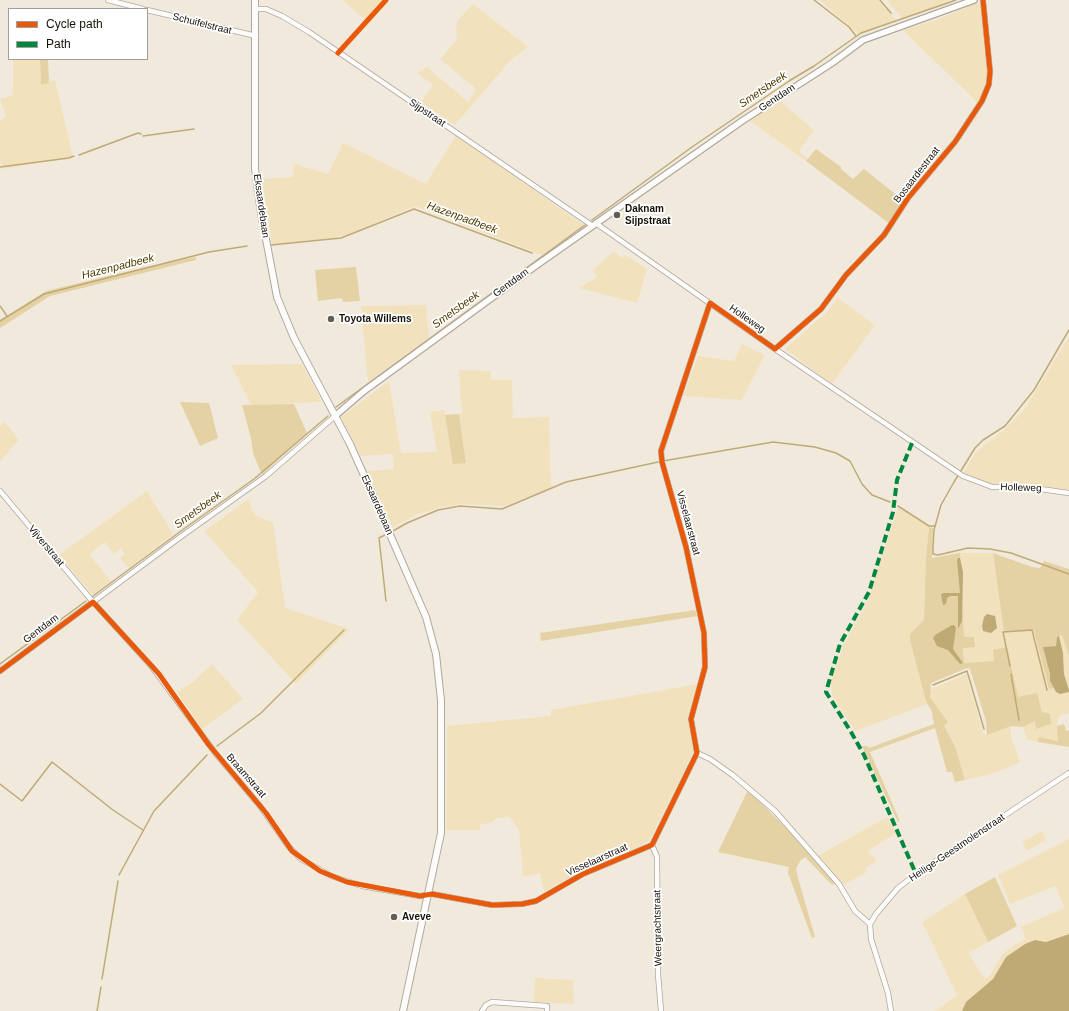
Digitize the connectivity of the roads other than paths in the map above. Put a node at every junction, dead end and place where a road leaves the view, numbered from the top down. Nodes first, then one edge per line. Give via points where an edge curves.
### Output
1 (108, 0) edge
2 (256, 0) edge
3 (974, 0) edge
4 (983, 0) edge
5 (139, 8) edge
6 (256, 9) junction
7 (148, 10) edge
8 (256, 36) junction
9 (595, 225) junction
10 (710, 303) junction
11 (775, 349) junction
12 (335, 416) junction
13 (0, 491) edge
14 (1069, 493) edge
15 (92, 602) junction
16 (0, 671) edge
17 (697, 753) junction
18 (1069, 773) edge
19 (652, 845) junction
20 (427, 894) junction
21 (870, 924) junction
22 (547, 1008) edge
23 (403, 1011) edge
24 (482, 1011) edge
25 (661, 1011) edge
26 (891, 1011) edge

1 - 5 street
2 - 6 main road, Eksaardebaan
3 - 9 street, Gentdam via 863,40 742,121
4 - 11 street, Bosaardestraat via 990,71 989,84 982,101 955,142 908,198 884,235 846,275 821,309
6 - 8 main road, Eksaardebaan
6 - 9 street, Sijpstraat via 266,9 303,28
7 - 8 street, Schuifelstraat
8 - 12 main road, Eksaardebaan via 255,169 274,286 288,324
9 - 10 street, Holleweg
9 - 12 street, Gentdam via 462,319 364,391
10 - 11 street, Holleweg
10 - 17 street, Visselaarstraat via 661,451 686,547 704,633 705,667 691,719
11 - 14 street, Holleweg via 963,476 992,487 1026,487
12 - 15 street, Gentdam via 266,476
12 - 20 main road, Eksaardebaan via 418,598 436,654 441,700 442,820
13 - 15 street, Vijverstraat
15 - 16 street, Gentdam
15 - 20 street, Braamstraat via 152,667 216,754 301,859 320,871 347,882 420,896
17 - 19 street
17 - 21 street via 734,776 775,811 839,884 855,911
18 - 21 street, Heilige-Geestmolenstraat via 916,874 898,888
19 - 20 street, Visselaarstraat via 583,874 536,901 492,905
19 - 25 street, Weergrachtstraat via 657,857 658,974
20 - 23 main road, Eksaardebaan
21 - 26 street via 871,939
22 - 24 street via 492,1002

